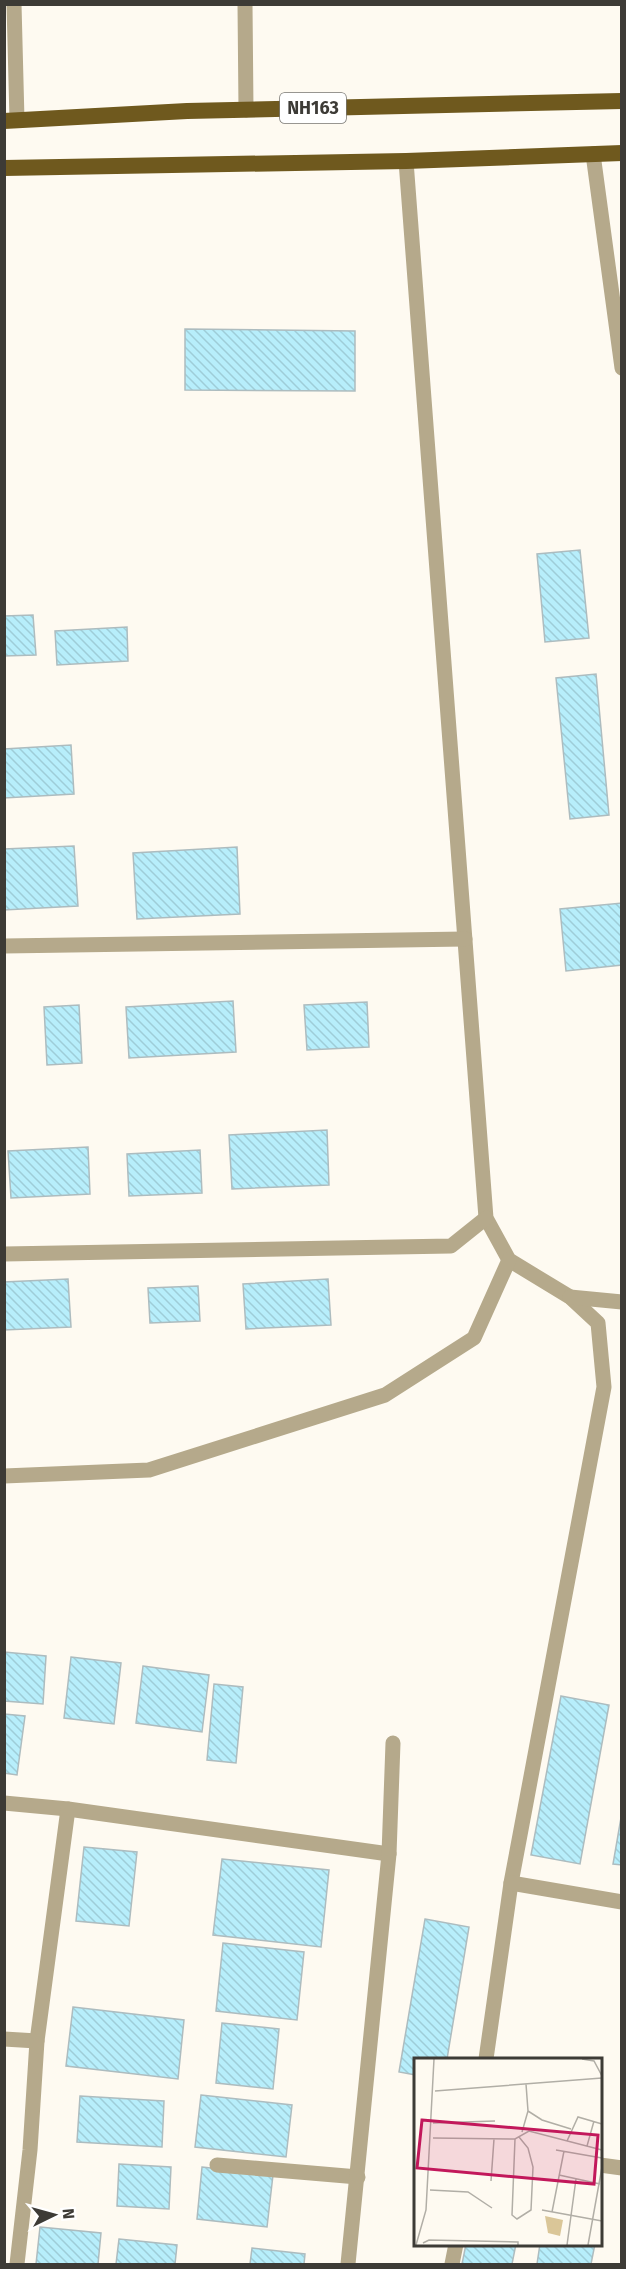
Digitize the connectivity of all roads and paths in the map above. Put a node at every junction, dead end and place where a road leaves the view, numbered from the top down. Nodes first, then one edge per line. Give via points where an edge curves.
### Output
1 (14, 4) edge
2 (245, 4) edge
3 (621, 101) edge
4 (246, 110) junction
5 (11, 121) edge
6 (621, 153) edge
7 (593, 154) junction
8 (406, 161) junction
9 (4, 168) edge
10 (621, 368) edge
11 (465, 939) junction
12 (4, 946) edge
13 (486, 1218) junction
14 (4, 1254) edge
15 (509, 1260) junction
16 (570, 1297) junction
17 (621, 1302) edge
18 (4, 1476) edge
19 (393, 1743) dead end
20 (4, 1803) edge
21 (68, 1809) junction
22 (389, 1854) junction
23 (511, 1883) junction
24 (621, 1902) edge
25 (4, 2038) edge
26 (37, 2041) junction
27 (486, 2058) edge
28 (217, 2165) dead end
29 (602, 2165) edge
30 (621, 2168) edge
31 (358, 2177) junction
32 (456, 2245) edge
33 (17, 2265) edge
34 (348, 2265) edge
35 (452, 2265) edge

1 - 5 street
2 - 4 street
3 - 4 highway, NH163
4 - 5 highway, NH163
6 - 7 highway
7 - 8 highway
7 - 10 street
8 - 9 highway
8 - 11 street
11 - 12 street
11 - 13 street
13 - 14 street via 451,1246
13 - 15 street
15 - 16 street
15 - 18 street via 474,1338 385,1395 149,1470
16 - 17 street
16 - 23 street via 598,1323 604,1387
19 - 22 street
20 - 21 street
21 - 22 street
21 - 26 street
22 - 31 street
23 - 24 street
23 - 27 street
25 - 26 street
26 - 33 street
28 - 31 street
29 - 30 street
31 - 34 street
32 - 35 street

